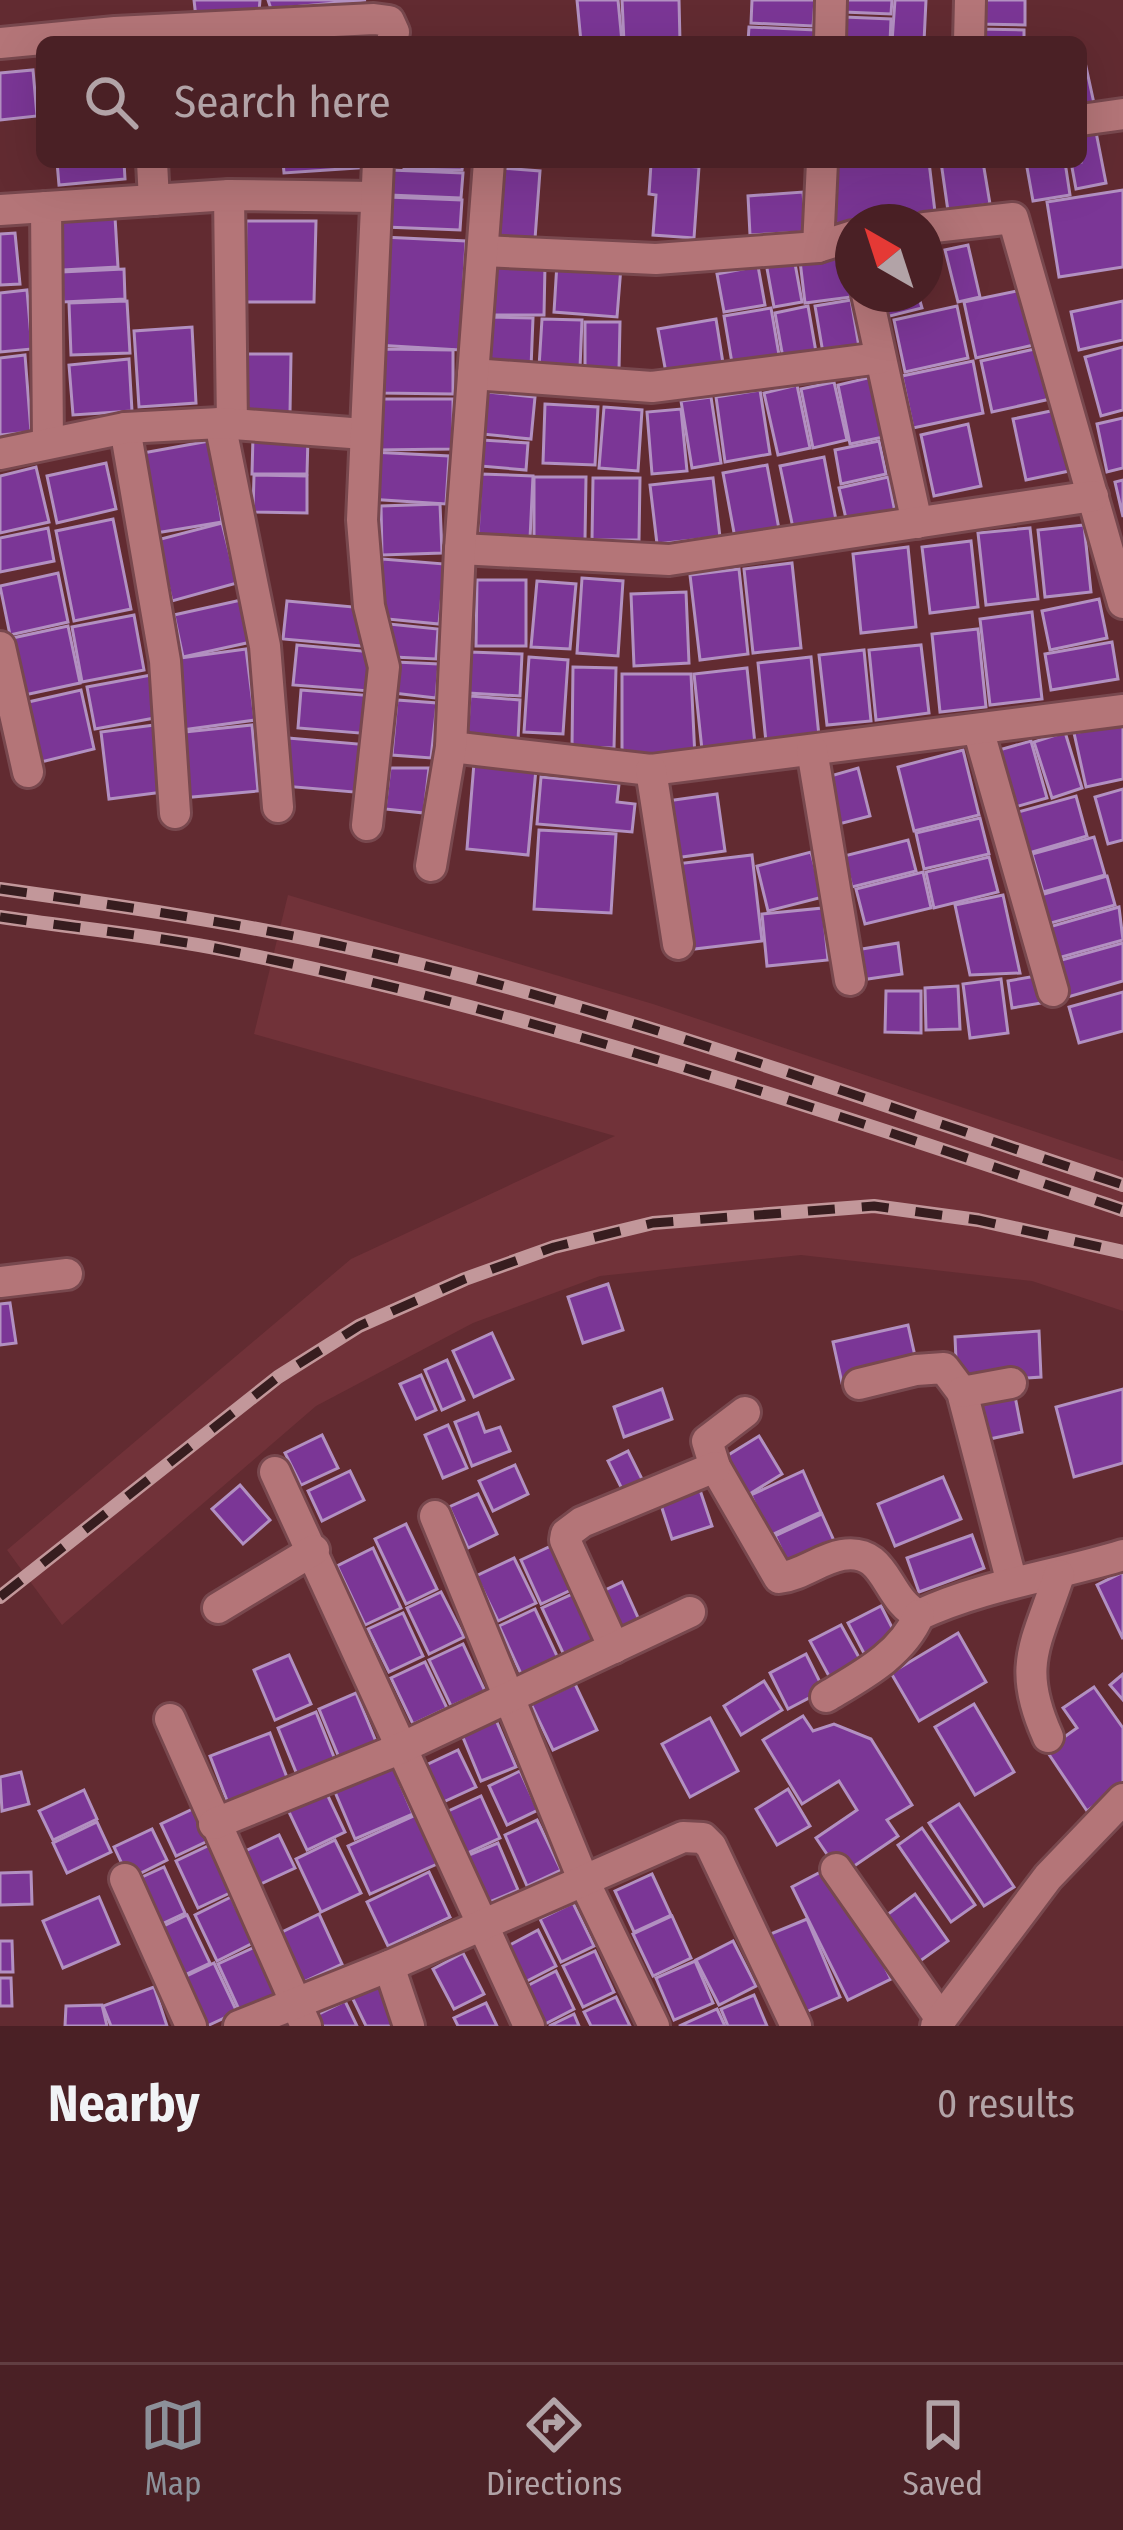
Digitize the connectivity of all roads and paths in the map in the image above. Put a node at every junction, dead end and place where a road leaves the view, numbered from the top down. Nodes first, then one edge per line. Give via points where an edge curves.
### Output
1 (112, 0) edge
2 (831, 0) edge
3 (970, 0) edge
4 (134, 35) edge
5 (393, 36) edge
6 (830, 36) edge
7 (969, 36) edge
8 (36, 41) edge
9 (0, 43) edge
10 (1123, 114) edge
11 (1087, 119) edge
12 (152, 168) edge
13 (377, 168) edge
14 (489, 168) edge
15 (822, 168) edge
16 (229, 195) junction
17 (374, 197) junction
18 (154, 200) junction
19 (46, 206) junction
20 (0, 210) edge
21 (943, 225) edge
22 (835, 242) edge
23 (818, 247) junction
24 (483, 251) junction
25 (871, 312) edge
26 (880, 358) junction
27 (473, 374) junction
28 (226, 424) junction
29 (125, 428) junction
30 (364, 434) junction
31 (48, 443) junction
32 (0, 454) edge
33 (1093, 496) junction
34 (917, 523) junction
35 (460, 549) junction
36 (1123, 603) edge
37 (0, 647) edge
38 (1123, 710) edge
39 (978, 729) junction
40 (451, 747) junction
41 (812, 750) junction
42 (651, 770) junction
43 (28, 772) dead end
44 (278, 807) dead end
45 (175, 813) dead end
46 (367, 825) dead end
47 (431, 866) dead end
48 (678, 944) dead end
49 (850, 980) dead end
50 (1053, 991) dead end
51 (1, 1272) edge
52 (67, 1274) dead end
53 (1011, 1383) dead end
54 (860, 1384) dead end
55 (962, 1392) junction
56 (745, 1412) dead end
57 (715, 1467) junction
58 (275, 1472) dead end
59 (435, 1516) dead end
60 (314, 1550) junction
61 (1123, 1555) edge
62 (1059, 1575) junction
63 (1012, 1582) junction
64 (218, 1607) dead end
65 (690, 1612) dead end
66 (919, 1615) junction
67 (614, 1648) junction
68 (826, 1697) dead end
69 (510, 1698) junction
70 (170, 1719) dead end
71 (1048, 1737) dead end
72 (399, 1749) junction
73 (1123, 1799) edge
74 (214, 1824) junction
75 (836, 1869) dead end
76 (125, 1879) dead end
77 (583, 1879) junction
78 (480, 1924) junction
79 (389, 1966) junction
80 (300, 2015) edge
81 (938, 2023) edge
82 (191, 2026) edge
83 (239, 2026) edge
84 (409, 2026) edge
85 (529, 2026) edge
86 (654, 2026) edge
87 (796, 2026) edge

1 - 4 street
2 - 6 street
3 - 7 street
4 - 5 street via 374,19 389,21
8 - 9 street
10 - 11 street
12 - 18 street
13 - 17 street
14 - 24 street
15 - 23 street
16 - 17 street
16 - 18 street
16 - 28 street
17 - 30 street
18 - 19 street
19 - 20 street
19 - 31 street
21 - 33 street via 1013,218
22 - 23 street
23 - 24 street via 656,260
24 - 27 street
25 - 26 street
26 - 27 street via 652,388
26 - 34 street
27 - 35 street
28 - 29 street
28 - 30 street
28 - 44 street via 265,646
29 - 31 street
29 - 45 street via 165,661
30 - 46 street via 369,606 384,667
31 - 32 street
33 - 34 street
33 - 36 street
34 - 35 street via 669,560
35 - 40 street
37 - 43 street
38 - 39 street
39 - 41 street
39 - 50 street
40 - 42 street
40 - 47 street
41 - 42 street
41 - 49 street
42 - 48 street
51 - 52 street
53 - 55 street
54 - 55 street via 944,1368
55 - 63 street
56 - 57 street via 707,1441
57 - 66 street via 779,1577 859,1555 880,1564 897,1601
57 - 67 street via 566,1534
58 - 60 street
59 - 69 street
60 - 64 street
60 - 72 street
61 - 62 street
62 - 63 street
62 - 71 street via 1028,1682
63 - 66 street
65 - 67 street
66 - 68 street via 884,1659
67 - 69 street
69 - 72 street
69 - 77 street
70 - 74 street
72 - 74 street
72 - 78 street
73 - 81 street via 1048,1877
74 - 80 street
75 - 81 street
76 - 82 street
77 - 78 street
77 - 86 street
77 - 87 street via 683,1837 703,1838
78 - 79 street
78 - 85 street
79 - 80 street
79 - 84 street
80 - 83 street

